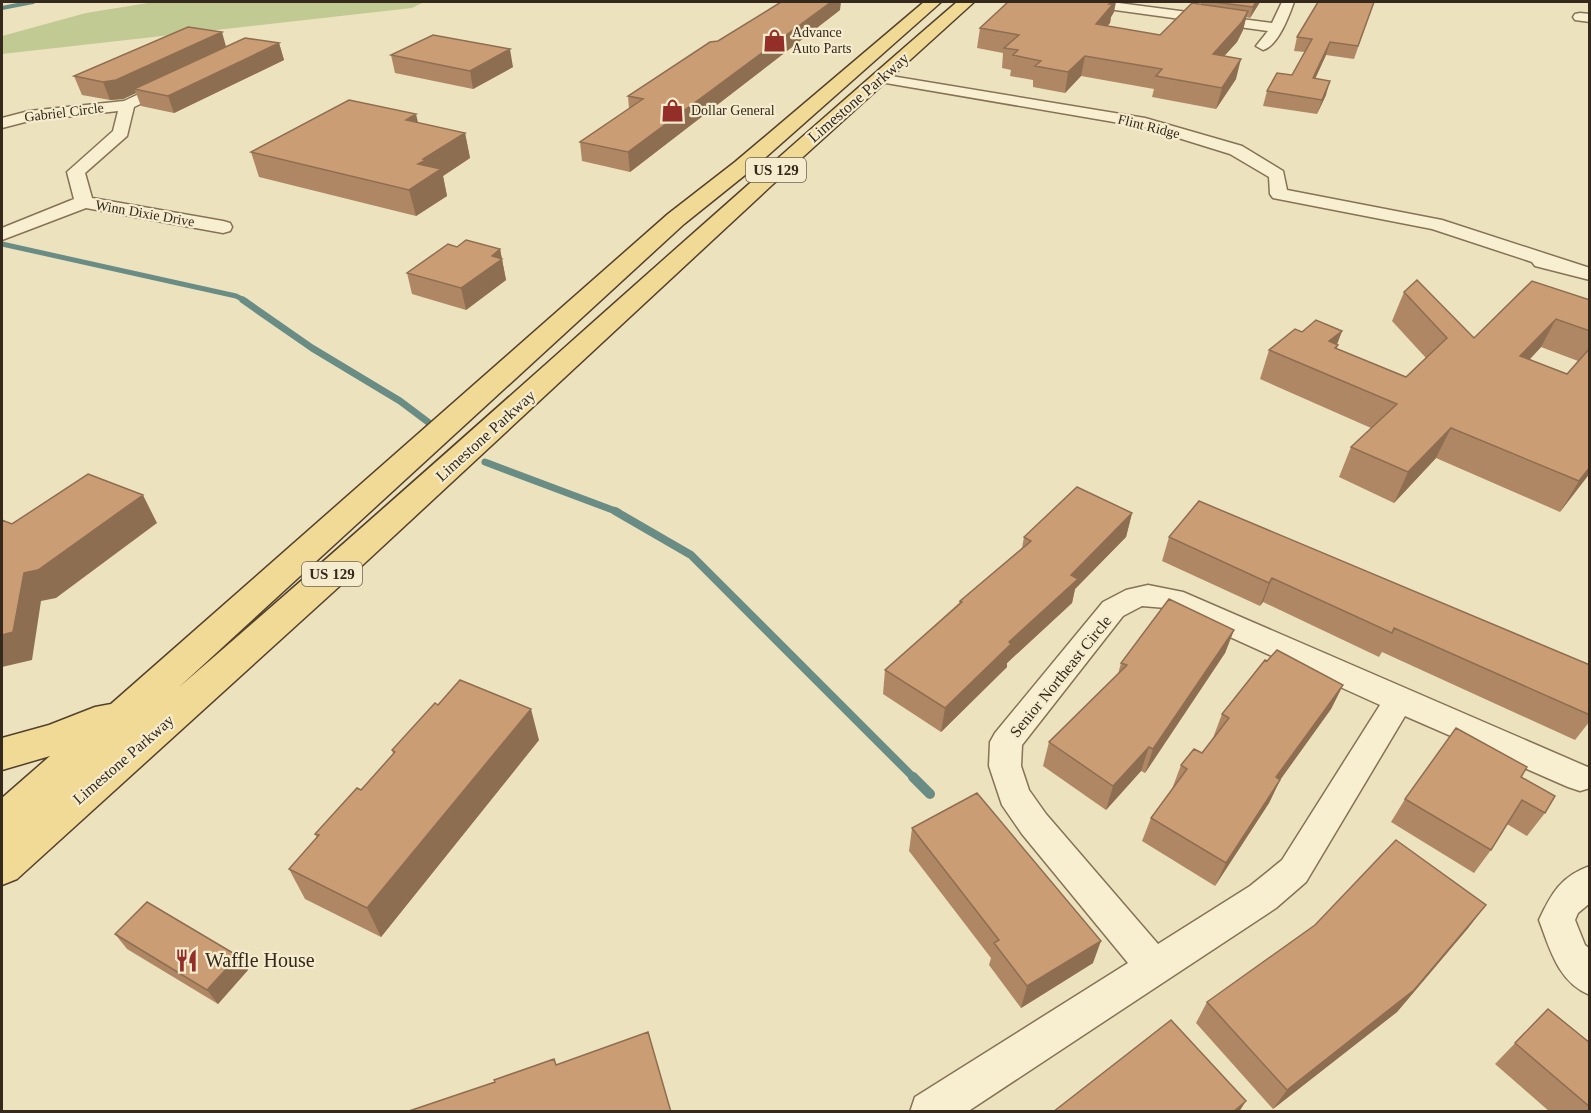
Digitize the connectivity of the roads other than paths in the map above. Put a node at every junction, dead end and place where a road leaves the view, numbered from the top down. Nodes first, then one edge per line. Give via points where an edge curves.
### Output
1 (933, 2) edge
2 (966, 2) edge
3 (1086, 2) edge
4 (1288, 2) edge
5 (1145, 6) edge
6 (1277, 28) junction
7 (1263, 46) dead end
8 (879, 78) junction
9 (181, 79) edge
10 (127, 105) junction
11 (2, 123) edge
12 (84, 202) junction
13 (676, 219) junction
14 (223, 227) dead end
15 (712, 227) junction
16 (2, 234) edge
17 (1590, 274) edge
18 (1399, 700) junction
19 (129, 710) junction
20 (2, 754) edge
21 (1580, 778) dead end
22 (2, 823) edge
23 (2, 866) edge
24 (1590, 881) edge
25 (1154, 967) junction
26 (1590, 977) edge
27 (930, 1112) edge

1 - 13 main road, Limestone Parkway / US 129 via 880,43 734,175
2 - 8 main road, Limestone Parkway / US 129
3 - 5 street
4 - 6 street
5 - 6 street
6 - 7 street
8 - 15 main road, Limestone Parkway / US 129
8 - 17 street, Flint Ridge via 1145,123 1236,150 1276,175 1279,194 1395,218 1420,229 1456,235
9 - 10 street, Gabriel Circle
10 - 11 street, Gabriel Circle via 29,116
10 - 12 street, Gabriel Circle via 121,134 76,172
12 - 14 street, Winn Dixie Drive
12 - 16 street, Winn Dixie Drive
13 - 15 main road
13 - 19 main road, Limestone Parkway / US 129
15 - 23 main road, Limestone Parkway / US 129 via 342,565
18 - 21 street, Senior Northeast Circle
18 - 25 street via 1294,871 1263,897
18 - 25 street, Senior Northeast Circle via 1173,599 1149,594 1131,597 1113,609 1006,742 1005,766 1014,795 1034,824
19 - 20 main road
19 - 22 main road, Limestone Parkway / US 129
24 - 26 street via 1565,902 1557,920 1570,956
25 - 27 street

